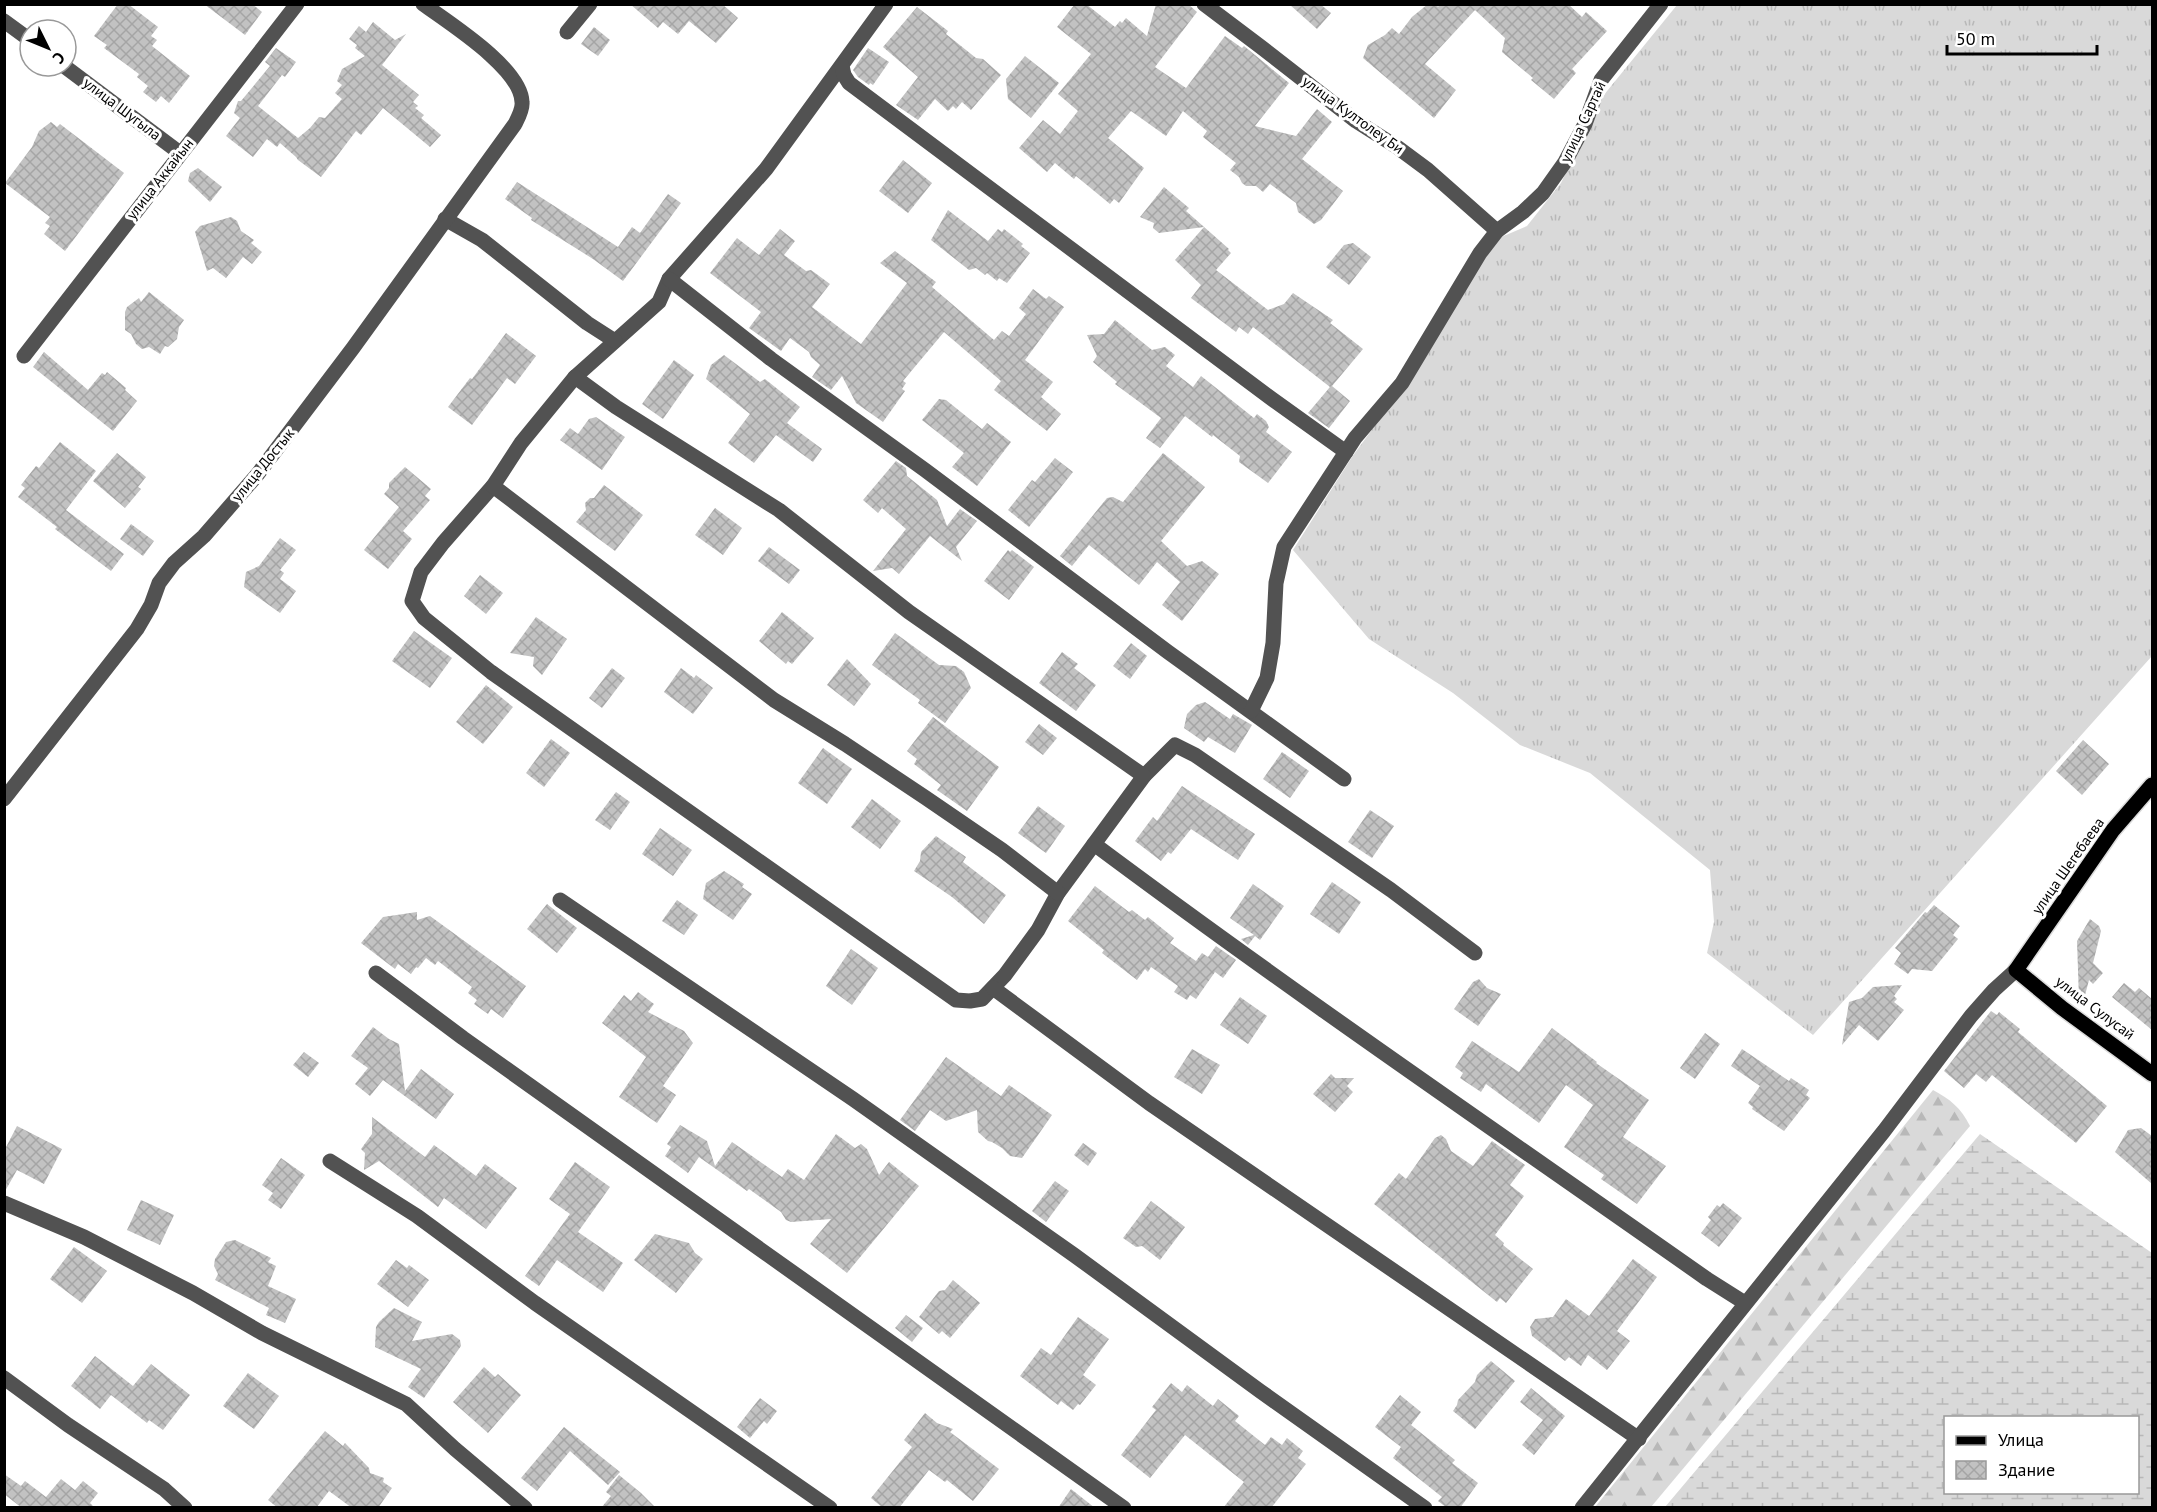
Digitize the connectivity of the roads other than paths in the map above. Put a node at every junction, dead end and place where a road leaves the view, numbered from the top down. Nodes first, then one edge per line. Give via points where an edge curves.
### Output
1 (297, 4) edge
2 (423, 4) edge
3 (590, 4) edge
4 (886, 4) edge
5 (1204, 4) edge
6 (1656, 6) edge
7 (4, 21) edge
8 (18, 31) edge
9 (567, 32) dead end
10 (842, 66) junction
11 (78, 76) edge
12 (180, 153) junction
13 (445, 219) junction
14 (1497, 231) junction
15 (669, 279) junction
16 (615, 341) junction
17 (24, 356) dead end
18 (575, 377) junction
19 (1346, 452) junction
20 (493, 486) junction
21 (1251, 711) junction
22 (1144, 776) junction
23 (1344, 779) dead end
24 (2151, 789) edge
25 (4, 799) edge
26 (1094, 844) junction
27 (1058, 893) junction
28 (560, 900) dead end
29 (1475, 953) dead end
30 (2016, 970) junction
31 (376, 973) dead end
32 (993, 988) junction
33 (2152, 1074) edge
34 (330, 1161) dead end
35 (4, 1203) edge
36 (1745, 1302) junction
37 (4, 1378) edge
38 (1639, 1438) junction
39 (185, 1508) edge
40 (525, 1508) edge
41 (830, 1508) edge
42 (1124, 1508) edge
43 (1425, 1508) edge
44 (1582, 1508) edge

1 - 12 street, улица Аккайын
2 - 13 street, улица Достык via 505,69 521,93 523,104 516,124
3 - 9 street
4 - 10 street
5 - 14 street, улица Култолеу Би via 1428,171
6 - 14 street, улица Сартай via 1601,80 1585,124 1565,162 1543,193
7 - 8 street
10 - 15 street via 766,169
10 - 19 street via 849,83
11 - 12 street, улица Шугыла
12 - 17 street, улица Аккайын
13 - 16 street via 482,240
13 - 25 street, улица Достык via 256,475 204,536 174,563 159,583 137,629
14 - 19 street, улица Сартай via 1402,383
15 - 16 street via 659,302
15 - 21 street via 771,359
16 - 18 street
18 - 20 street via 521,443
18 - 22 street via 779,510 909,612
19 - 21 street, улица Сартай via 1284,547 1276,583 1267,678
20 - 27 street via 774,700 917,792
20 - 32 street via 421,572 412,600 424,618 501,679 956,1000 982,999
21 - 23 street
22 - 26 street
22 - 29 street via 1175,745 1195,755
24 - 30 main road, улица Шегебаева via 2113,830
26 - 27 street
26 - 36 street via 1435,1088
27 - 32 street via 1032,938
28 - 43 street via 1074,1255
30 - 33 main road, улица Сулусай
30 - 36 street via 1971,1016 1884,1131
31 - 42 street
32 - 38 street via 1149,1103
34 - 41 street via 417,1216
35 - 40 street via 84,1238 406,1404
36 - 38 street
37 - 39 street via 164,1489
38 - 44 street

